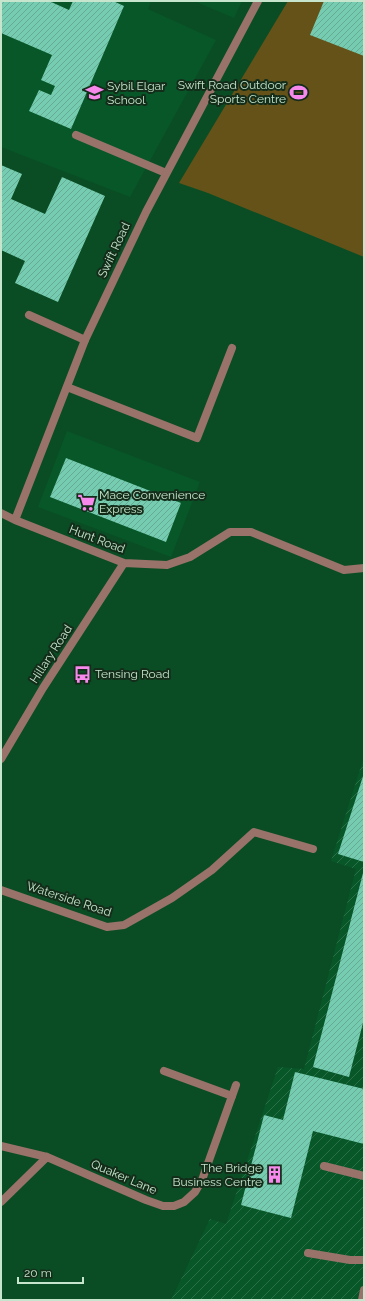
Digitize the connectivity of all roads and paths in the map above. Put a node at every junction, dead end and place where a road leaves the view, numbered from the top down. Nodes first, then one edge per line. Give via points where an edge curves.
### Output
1 (258, 1) edge
2 (76, 135) dead end
3 (166, 173) junction
4 (29, 315) dead end
5 (85, 340) junction
6 (232, 348) dead end
7 (67, 387) junction
8 (1, 513) edge
9 (15, 520) junction
10 (124, 563) junction
11 (364, 568) edge
12 (1, 759) edge
13 (313, 849) dead end
14 (1, 890) edge
15 (164, 1071) dead end
16 (236, 1085) dead end
17 (232, 1096) junction
18 (1, 1146) edge
19 (47, 1157) junction
20 (324, 1166) dead end
21 (364, 1176) edge
22 (1, 1202) edge
23 (308, 1253) dead end
24 (364, 1260) edge
25 (364, 1290) edge
26 (362, 1300) edge

1 - 3 street, Swift Road
2 - 3 street
3 - 5 street, Swift Road
4 - 5 street
5 - 7 street, Swift Road
6 - 7 street via 197,438
7 - 9 street, Swift Road
8 - 9 street, Hunt Road
9 - 10 street, Hunt Road
10 - 11 street, Hunt Road via 167,565 190,557 230,532 251,532 344,570
10 - 12 street, Hillary Road via 43,688
13 - 14 street, Waterside Road via 254,832 212,870 172,898 124,925 107,926
15 - 17 street
16 - 17 street, Quaker Lane
17 - 19 street, Quaker Lane via 202,1180 195,1192 184,1202 174,1206 163,1206 146,1200
18 - 19 street, Quaker Lane
19 - 22 street
20 - 21 street
23 - 24 street
25 - 26 street

